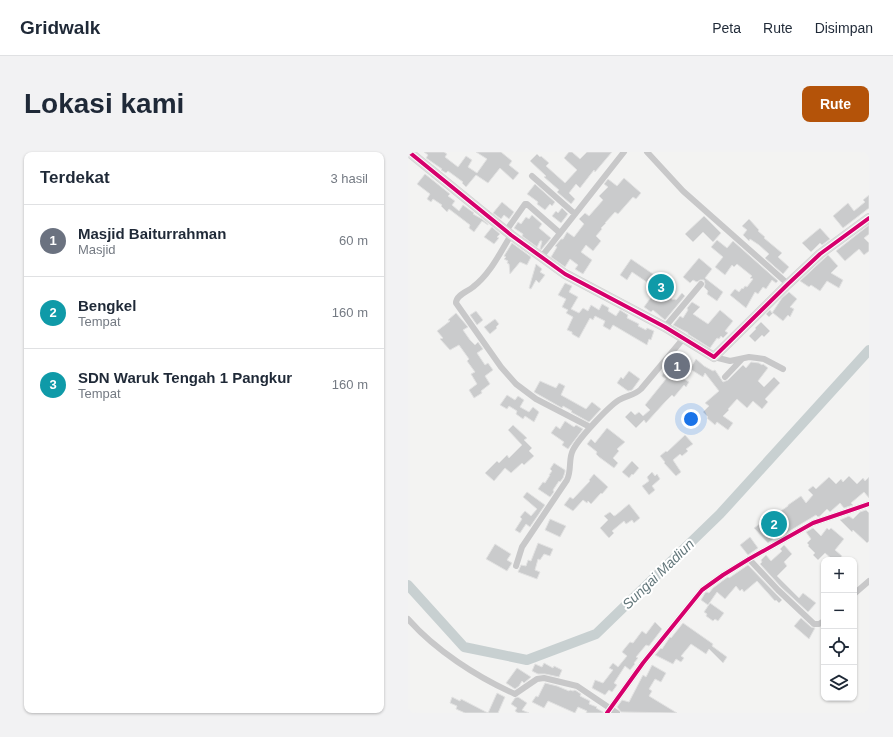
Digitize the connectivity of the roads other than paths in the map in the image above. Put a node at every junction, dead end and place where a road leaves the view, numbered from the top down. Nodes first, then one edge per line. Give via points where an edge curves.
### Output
1 (409, 152) edge
2 (624, 152) edge
3 (647, 152) edge
4 (532, 176) dead end
5 (575, 214) junction
6 (869, 218) edge
7 (560, 232) junction
8 (509, 233) junction
9 (542, 256) junction
10 (701, 284) dead end
11 (788, 284) junction
12 (665, 327) junction
13 (683, 339) junction
14 (714, 357) junction
15 (743, 358) junction
16 (783, 369) dead end
17 (725, 377) dead end
18 (590, 427) junction
19 (868, 505) edge
20 (749, 559) junction
21 (516, 566) dead end
22 (869, 581) edge
23 (855, 593) edge
24 (408, 619) edge
25 (821, 623) edge
26 (608, 710) edge
27 (617, 713) edge

1 - 8 street
2 - 5 street
3 - 11 street via 683,191
4 - 5 street
5 - 7 street
6 - 11 street via 820,254
7 - 8 street via 525,204
7 - 9 street
8 - 9 street
8 - 18 street via 483,278 459,296 456,303 516,384 536,399
9 - 12 street via 565,274
10 - 12 street
11 - 14 street
12 - 13 street
13 - 14 street
13 - 18 street via 637,394 619,400
14 - 15 street via 730,361
15 - 16 street via 764,359
15 - 17 street
18 - 21 street via 573,448 567,480 522,547
19 - 20 street via 813,523
20 - 25 street via 814,624
20 - 26 street via 702,590
22 - 23 street
24 - 26 street via 437,648 515,694 537,679 544,678 577,686
26 - 27 street

